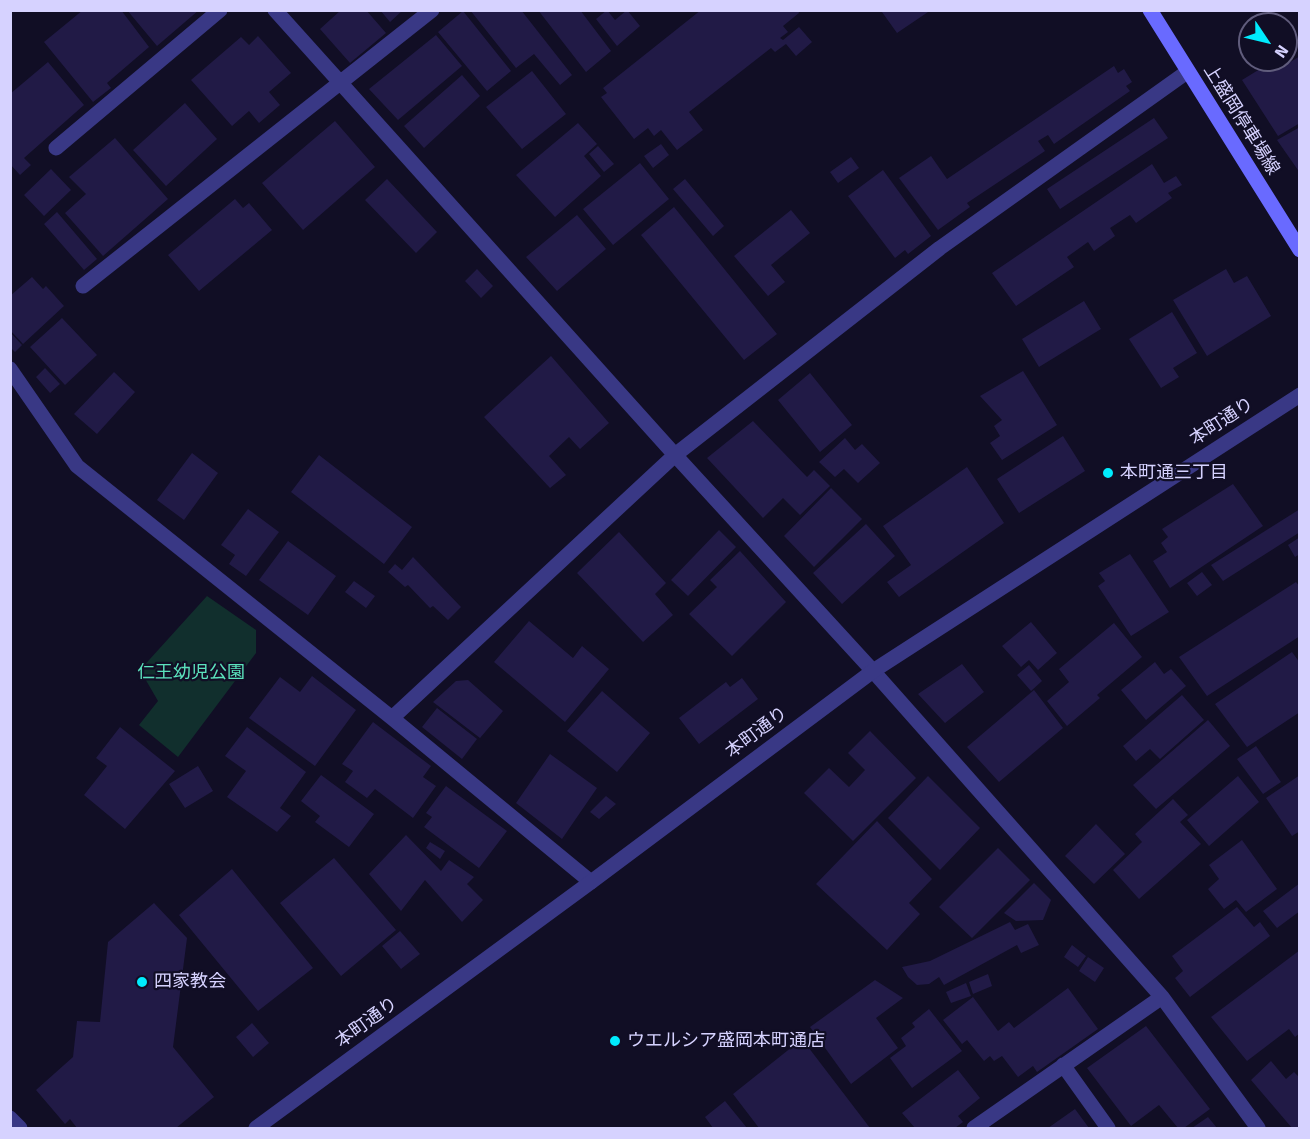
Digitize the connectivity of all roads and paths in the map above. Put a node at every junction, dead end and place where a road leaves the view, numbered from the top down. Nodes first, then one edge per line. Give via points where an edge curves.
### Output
1 (220, 10) edge
2 (275, 10) edge
3 (432, 10) edge
4 (1150, 10) edge
5 (1187, 72) junction
6 (340, 83) junction
7 (56, 148) dead end
8 (1299, 250) edge
9 (83, 286) dead end
10 (10, 369) edge
11 (1299, 395) edge
12 (675, 455) junction
13 (873, 670) junction
14 (392, 718) junction
15 (591, 882) junction
16 (1162, 997) junction
17 (1063, 1065) junction
18 (10, 1118) edge
19 (20, 1128) edge
20 (256, 1128) edge
21 (974, 1128) edge
22 (1108, 1128) edge
23 (1258, 1128) edge

1 - 7 street
2 - 6 street
3 - 6 street
4 - 5 main road, 上盛岡停車場線
5 - 8 main road, 上盛岡停車場線
5 - 12 street via 940,248
6 - 9 street
6 - 12 street
10 - 14 street via 77,466
11 - 13 street, 本町通り
12 - 13 street
12 - 14 street
13 - 15 street, 本町通り
13 - 16 street
14 - 15 street
15 - 20 street, 本町通り
16 - 17 street
16 - 23 street
17 - 21 street
17 - 22 street
18 - 19 street

